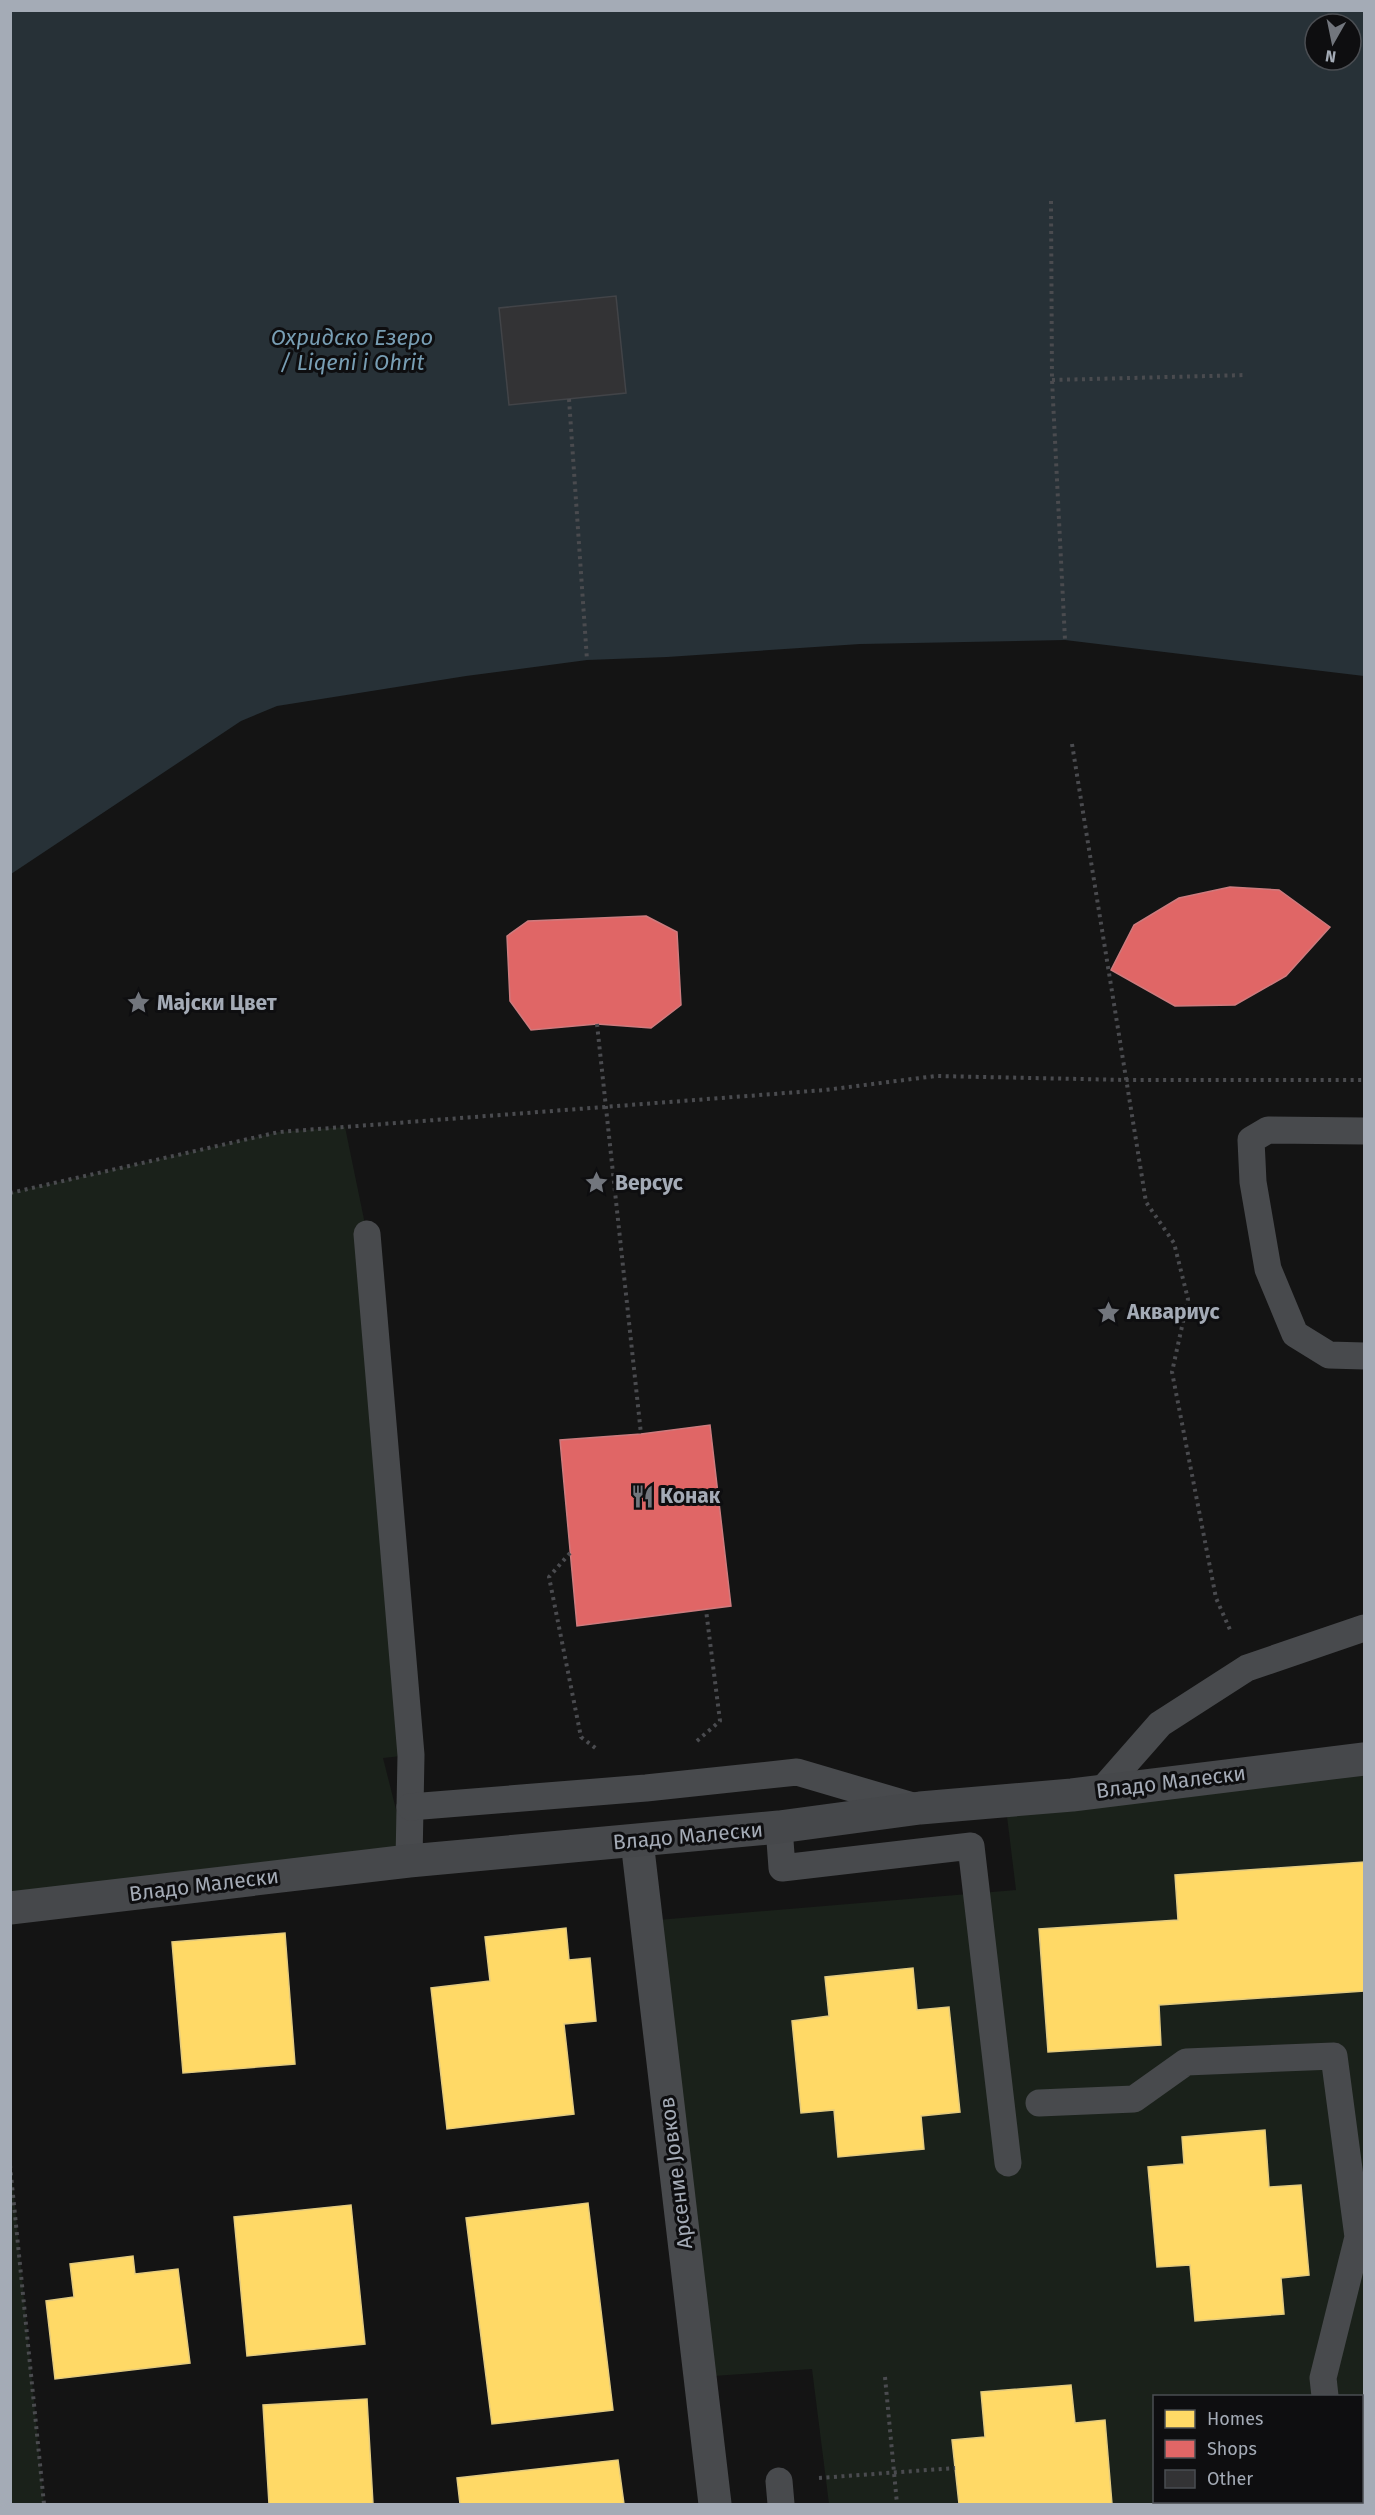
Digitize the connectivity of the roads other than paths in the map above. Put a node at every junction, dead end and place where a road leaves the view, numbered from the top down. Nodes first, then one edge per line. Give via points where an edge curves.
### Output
1 (1365, 1131) edge
2 (367, 1234) dead end
3 (1365, 1356) edge
4 (1365, 1628) edge
5 (1365, 1759) edge
6 (1102, 1790) junction
7 (410, 1807) junction
8 (920, 1808) junction
9 (779, 1827) junction
10 (637, 1841) junction
11 (409, 1861) junction
12 (10, 1908) edge
13 (1040, 2103) dead end
14 (1008, 2163) dead end
15 (1325, 2395) edge
16 (715, 2505) edge

1 - 3 lane via 1268,1130 1251,1140 1253,1182 1268,1269 1295,1334 1329,1355
2 - 7 lane via 411,1755
4 - 6 lane via 1246,1668 1160,1724
5 - 6 main road, Владо Малески
6 - 8 main road, Владо Малески
7 - 8 lane via 797,1772
7 - 11 lane
8 - 9 main road, Владо Малески
9 - 10 main road, Владо Малески
9 - 14 lane via 782,1868 970,1846
10 - 11 main road, Владо Малески
10 - 16 street, Арсение Јовков
11 - 12 main road, Владо Малески
13 - 15 lane via 1134,2099 1186,2062 1334,2056 1358,2237 1323,2378

